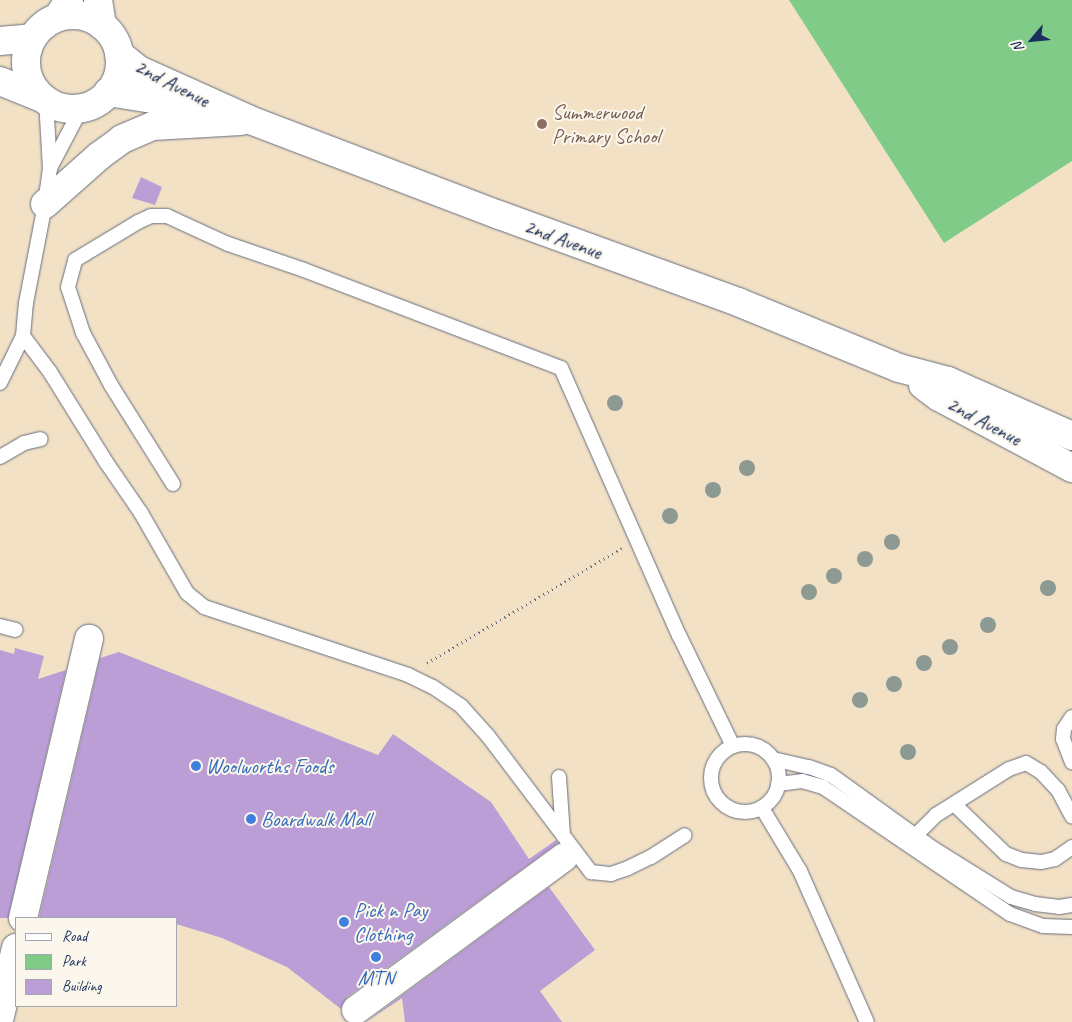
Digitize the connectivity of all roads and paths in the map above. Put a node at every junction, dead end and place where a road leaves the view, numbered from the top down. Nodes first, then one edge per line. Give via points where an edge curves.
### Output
1 (64, 9) edge
2 (100, 13) edge
3 (32, 38) junction
4 (0, 41) edge
5 (118, 54) junction
6 (0, 80) edge
7 (108, 92) junction
8 (46, 100) junction
9 (82, 108) junction
10 (238, 116) junction
11 (50, 169) junction
12 (45, 204) junction
13 (23, 336) junction
14 (899, 368) junction
15 (0, 383) edge
16 (1072, 436) edge
17 (41, 439) dead end
18 (0, 458) edge
19 (1072, 468) edge
20 (173, 484) dead end
21 (638, 539) junction
22 (0, 626) edge
23 (16, 630) dead end
24 (90, 639) dead end
25 (408, 675) junction
26 (1072, 717) edge
27 (733, 746) junction
28 (773, 759) junction
29 (1072, 762) edge
30 (559, 777) dead end
31 (778, 784) junction
32 (954, 804) junction
33 (762, 808) junction
34 (1072, 816) edge
35 (685, 835) dead end
36 (912, 839) junction
37 (563, 846) junction
38 (1072, 847) edge
39 (1072, 905) edge
40 (23, 917) edge
41 (1072, 927) edge
42 (15, 952) edge
43 (356, 1010) dead end
44 (0, 1016) edge
45 (867, 1022) edge

1 - 2 street via 73,15 89,18
1 - 3 street
2 - 5 street
3 - 4 street
3 - 8 street via 26,65 29,78
5 - 7 street via 118,74
5 - 10 street, 2nd Avenue via 139,70
6 - 8 street
7 - 9 street
7 - 10 street, 2nd Avenue
8 - 9 street via 64,108
8 - 11 lane
9 - 11 lane
10 - 12 street via 153,126 122,139
10 - 14 street, 2nd Avenue via 738,302
11 - 12 lane
12 - 13 lane
13 - 15 lane
13 - 25 lane via 141,513 187,593 204,607
14 - 16 street, 2nd Avenue via 948,381
14 - 19 street, 2nd Avenue via 940,397
17 - 18 lane via 24,443
20 - 21 lane via 111,385 83,333 68,287 75,260 138,222 157,216 167,216 228,244 561,368
21 - 25 path
21 - 27 lane via 683,644
22 - 23 lane
24 - 40 street
25 - 37 lane via 461,706 488,736
26 - 29 lane via 1064,729 1064,739
27 - 28 lane via 751,744
27 - 33 lane via 725,750 713,765 711,782 714,792 725,806 734,810 744,812
28 - 31 lane via 779,776
28 - 36 lane via 831,776
30 - 37 lane
31 - 33 lane via 770,802
31 - 36 lane via 796,780 823,787
32 - 34 lane via 1009,769 1026,763 1041,772 1058,790
32 - 36 lane via 936,815
32 - 38 lane via 1006,854 1022,860 1041,862 1056,859
33 - 45 lane via 800,871
35 - 37 lane via 651,857 611,874 591,872
36 - 39 lane via 1011,897 1035,904
36 - 41 lane via 1010,914 1043,926
37 - 43 street
42 - 44 street

